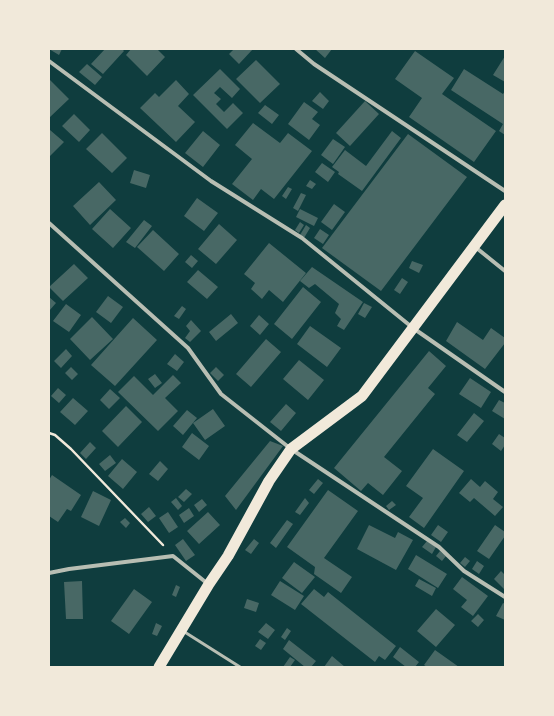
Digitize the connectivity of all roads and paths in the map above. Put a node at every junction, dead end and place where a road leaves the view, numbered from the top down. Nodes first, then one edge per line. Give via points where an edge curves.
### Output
1 (296, 49) edge
2 (49, 61) edge
3 (505, 192) edge
4 (505, 205) edge
5 (49, 223) edge
6 (474, 246) junction
7 (505, 271) edge
8 (413, 328) junction
9 (505, 392) edge
10 (49, 433) edge
11 (291, 449) junction
12 (173, 556) junction
13 (49, 573) edge
14 (209, 584) junction
15 (505, 597) edge
16 (181, 630) junction
17 (159, 667) edge
18 (240, 667) edge

1 - 3 street via 314,64
2 - 8 street via 210,181 302,238
4 - 6 highway
5 - 11 street via 188,348 221,394
6 - 7 street
6 - 8 highway
8 - 9 street
8 - 11 highway via 362,396
10 - 12 path via 55,434 71,449
11 - 14 highway via 269,481 228,556
11 - 15 street via 439,547 464,571
12 - 13 street
12 - 14 street
14 - 16 highway
16 - 17 highway
16 - 18 lane

